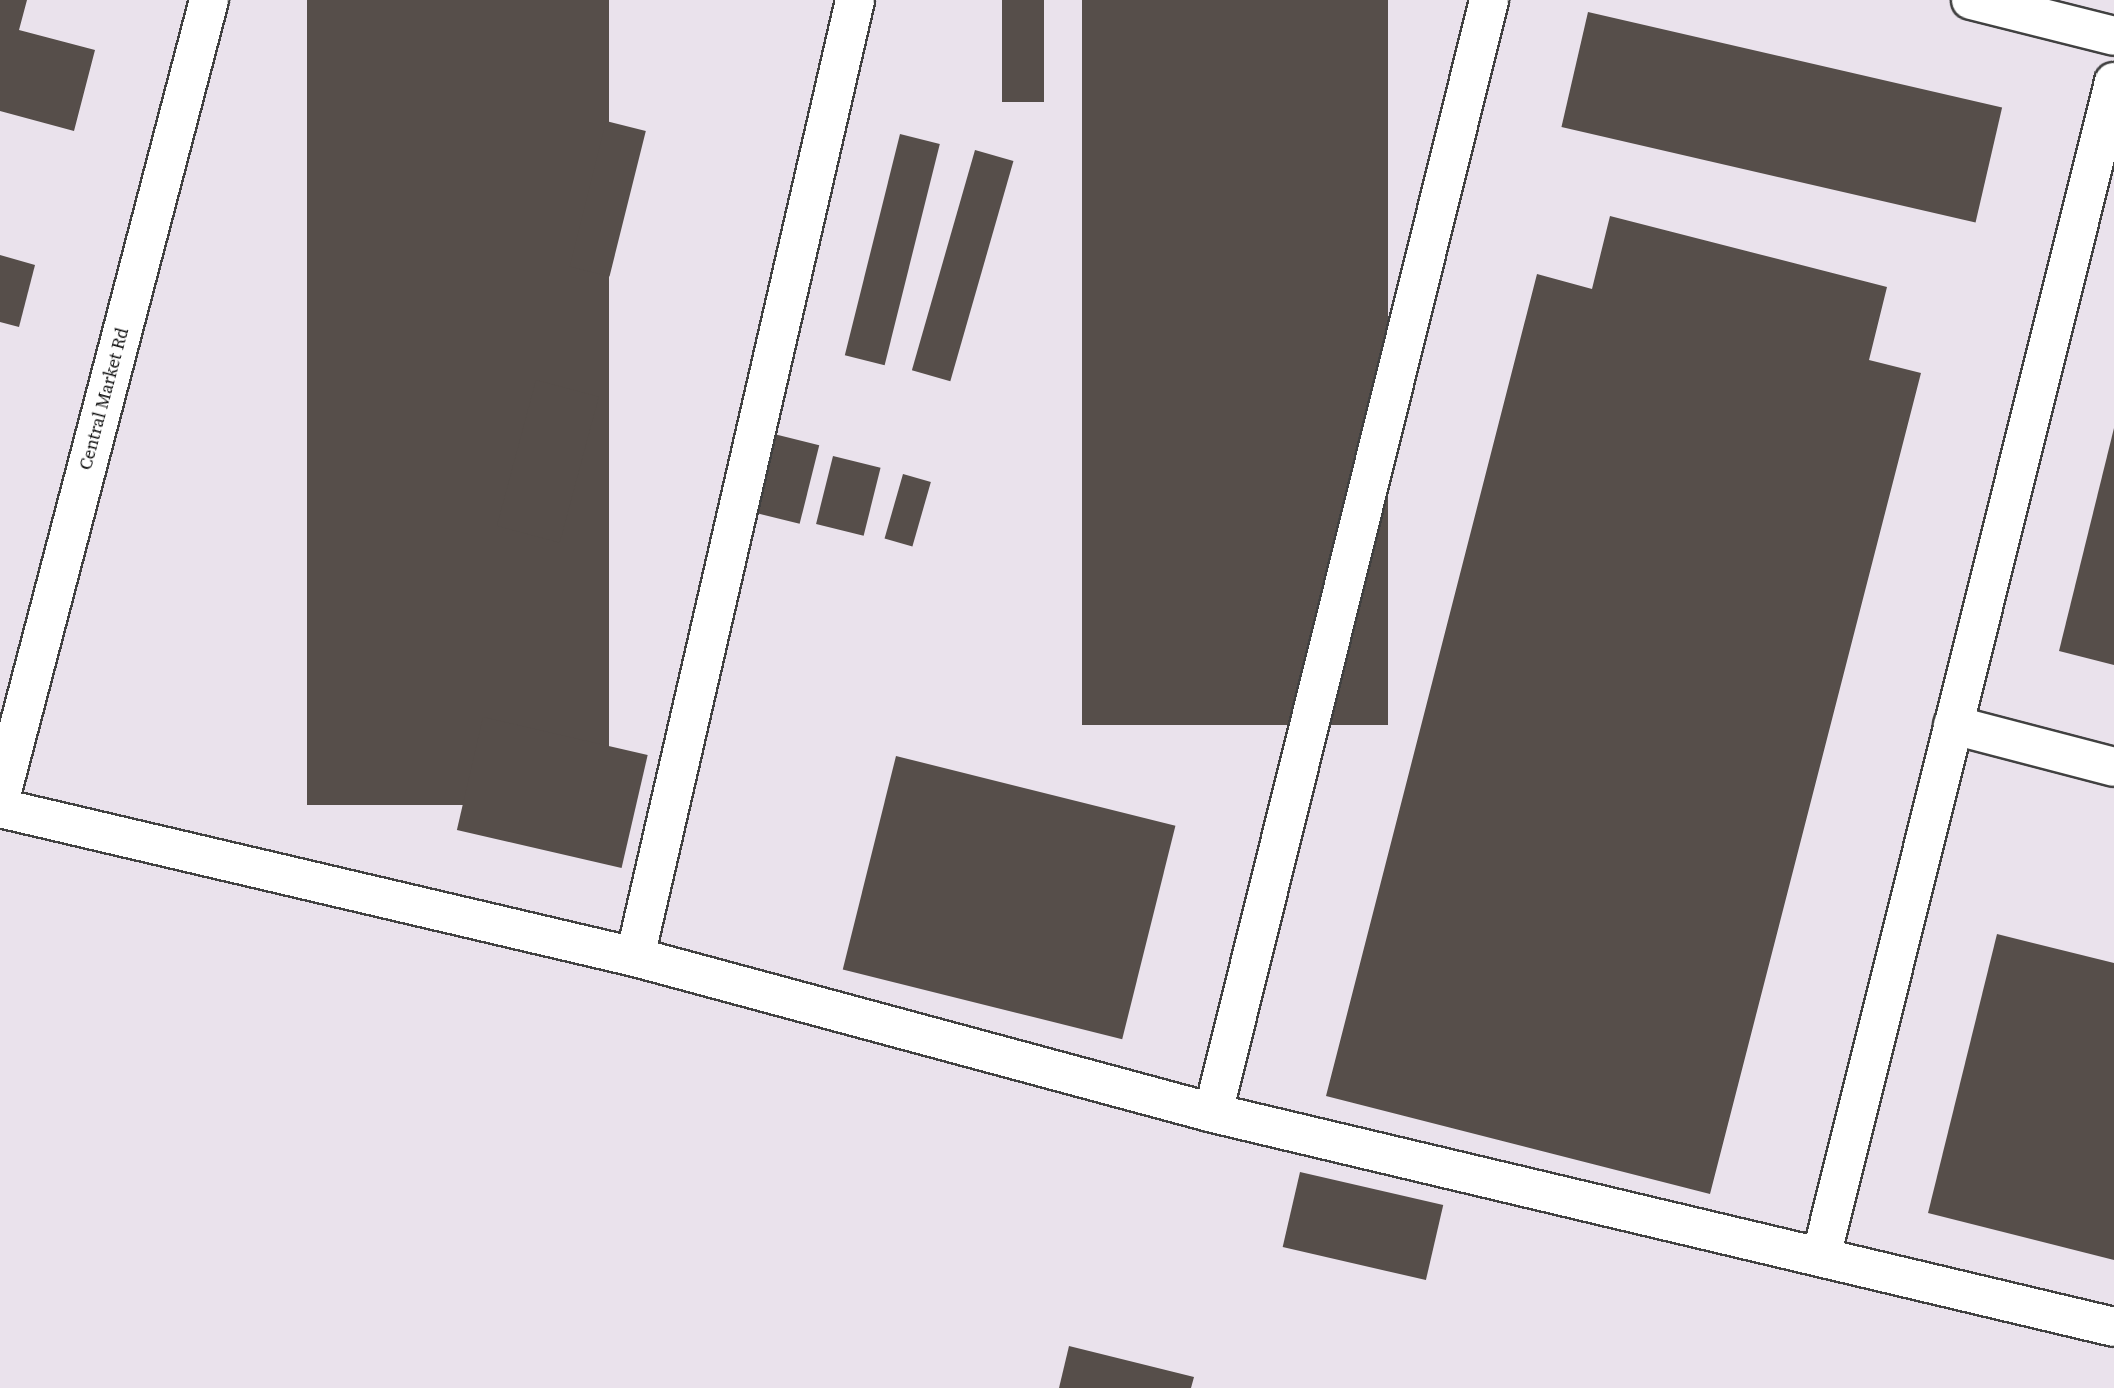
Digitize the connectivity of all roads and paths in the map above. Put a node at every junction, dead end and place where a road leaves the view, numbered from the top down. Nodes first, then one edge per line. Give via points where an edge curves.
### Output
1 (209, 0) edge
2 (855, 0) edge
3 (1489, 0) edge
4 (1971, 0) edge
5 (2114, 36) edge
6 (2114, 82) edge
7 (1953, 725) junction
8 (2114, 766) edge
9 (0, 799) edge
10 (0, 808) edge
11 (635, 957) junction
12 (1213, 1113) junction
13 (1821, 1257) junction
14 (2114, 1327) edge

1 - 9 street, Central Market Rd
2 - 11 street
3 - 12 street
4 - 5 street
6 - 7 street
7 - 8 street
7 - 13 street
10 - 11 street
11 - 12 street
12 - 13 street
13 - 14 street

